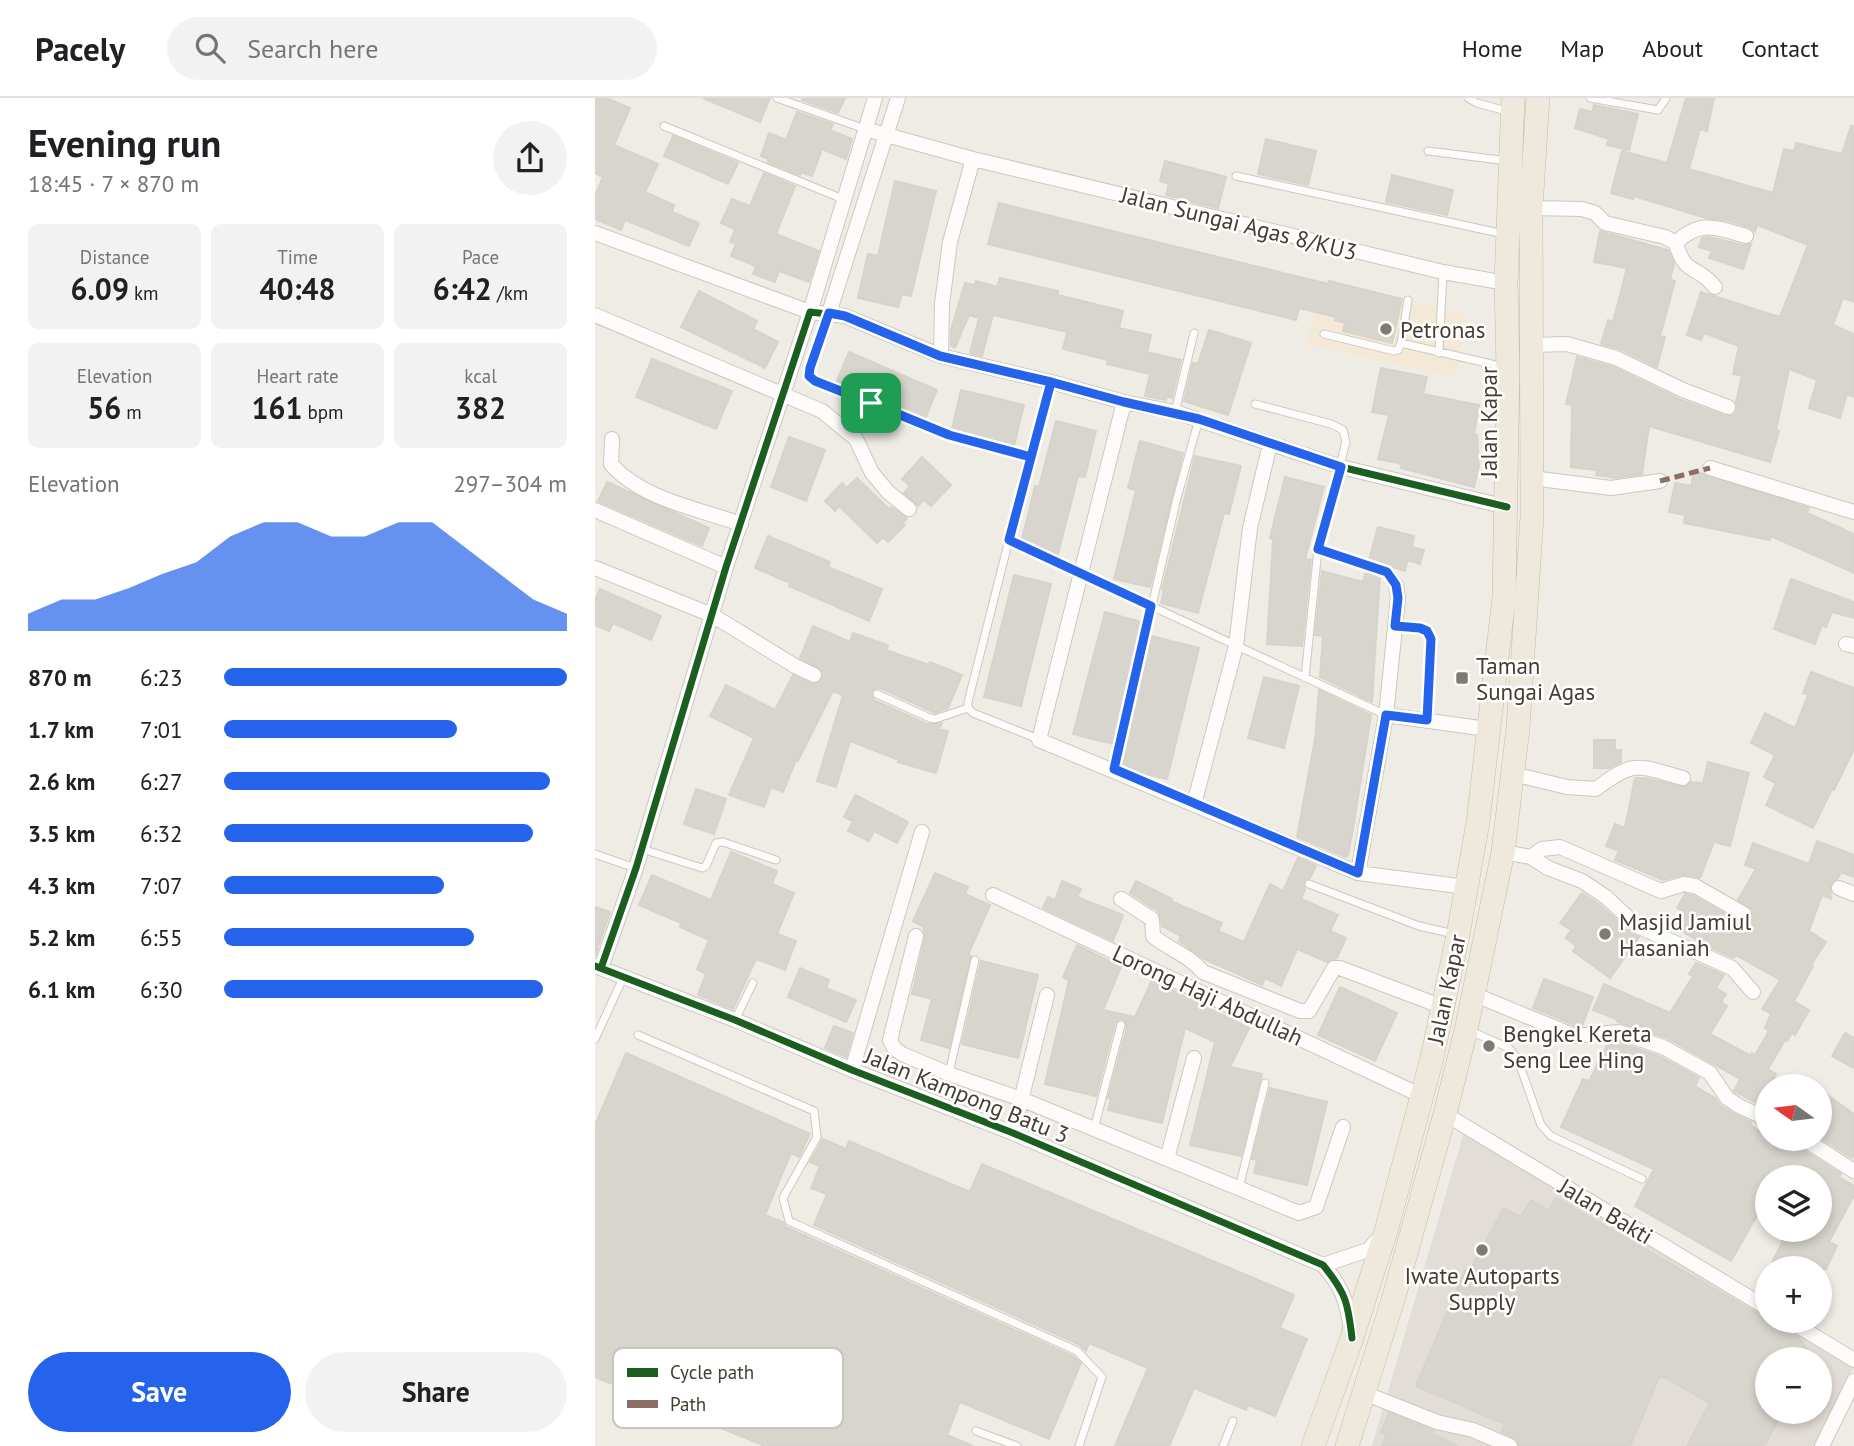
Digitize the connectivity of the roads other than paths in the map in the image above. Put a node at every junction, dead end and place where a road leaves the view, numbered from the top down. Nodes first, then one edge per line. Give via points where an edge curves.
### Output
1 (777, 98) edge
2 (876, 98) edge
3 (898, 98) edge
4 (1468, 98) edge
5 (1538, 98) edge
6 (1590, 98) edge
7 (1666, 98) edge
8 (1513, 105) edge
9 (664, 126) dead end
10 (865, 129) junction
11 (886, 135) junction
12 (1428, 151) dead end
13 (973, 159) junction
14 (1509, 161) junction
15 (1236, 177) dead end
16 (843, 199) junction
17 (1531, 208) junction
18 (595, 233) edge
19 (1509, 234) junction
20 (1746, 236) dead end
21 (1676, 243) junction
22 (1443, 272) junction
23 (1506, 283) junction
24 (1714, 286) dead end
25 (1408, 300) dead end
26 (810, 312) junction
27 (829, 313) junction
28 (595, 315) edge
29 (1194, 333) dead end
30 (1324, 334) dead end
31 (1401, 343) junction
32 (1531, 345) junction
33 (1439, 353) junction
34 (940, 356) junction
35 (1508, 368) junction
36 (1051, 382) junction
37 (782, 394) junction
38 (1124, 402) junction
39 (1255, 404) dead end
40 (1728, 407) dead end
41 (1175, 412) junction
42 (1199, 419) junction
43 (612, 439) dead end
44 (1270, 444) junction
45 (1031, 457) junction
46 (1341, 467) junction
47 (1710, 468) dead end
48 (1532, 478) junction
49 (1660, 481) dead end
50 (1507, 507) junction
51 (909, 509) dead end
52 (595, 510) edge
53 (1854, 512) edge
54 (741, 524) junction
55 (1009, 540) junction
56 (1318, 549) junction
57 (726, 567) junction
58 (595, 568) edge
59 (1081, 573) junction
60 (1396, 585) joint
61 (1151, 606) junction
62 (712, 615) junction
63 (1395, 626) junction
64 (1236, 646) junction
65 (814, 675) dead end
66 (1305, 678) junction
67 (877, 694) dead end
68 (968, 708) junction
69 (1386, 715) junction
70 (1427, 720) junction
71 (1487, 729) junction
72 (1039, 740) junction
73 (1114, 769) junction
74 (1513, 774) junction
75 (1683, 778) dead end
76 (1194, 804) junction
77 (922, 832) dead end
78 (642, 849) junction
79 (1503, 852) junction
80 (595, 854) edge
81 (1531, 857) junction
82 (776, 860) dead end
83 (636, 869) junction
84 (1358, 873) junction
85 (1310, 884) dead end
86 (1466, 887) junction
87 (1839, 888) dead end
88 (1854, 894) edge
89 (993, 895) dead end
90 (1121, 899) dead end
91 (1744, 914) dead end
92 (1458, 935) junction
93 (916, 936) dead end
94 (975, 960) dead end
95 (598, 967) edge
96 (623, 978) junction
97 (753, 983) dead end
98 (1753, 992) dead end
99 (1473, 994) junction
100 (1047, 995) dead end
101 (1443, 1007) junction
102 (736, 1020) junction
103 (1121, 1025) dead end
104 (1466, 1030) junction
105 (638, 1035) dead end
106 (595, 1039) edge
107 (1194, 1058) dead end
108 (852, 1070) junction
109 (949, 1074) junction
110 (1265, 1083) dead end
111 (1422, 1096) junction
112 (1021, 1099) junction
113 (1755, 1113) edge
114 (1445, 1114) junction
115 (1343, 1127) dead end
116 (1094, 1130) junction
117 (1013, 1133) junction
118 (1824, 1152) edge
119 (1167, 1159) junction
120 (1854, 1171) edge
121 (1642, 1179) dead end
122 (1240, 1188) junction
123 (1386, 1231) junction
124 (1323, 1265) junction
125 (1755, 1301) edge
126 (1810, 1333) edge
127 (1352, 1338) junction
128 (1854, 1360) edge
129 (1854, 1381) edge
130 (1364, 1393) junction
131 (1233, 1420) dead end
132 (976, 1431) dead end
133 (1017, 1446) edge
134 (1079, 1446) edge
135 (1223, 1446) edge
136 (1313, 1446) edge
137 (1347, 1446) edge
138 (1510, 1446) edge
139 (1822, 1446) edge

1 - 10 lane
2 - 10 street
3 - 11 street
4 - 8 lane via 1477,103
5 - 17 highway, Jalan Kapar
6 - 7 lane via 1658,110
8 - 14 highway, Jalan Kapar
9 - 16 lane
10 - 11 street, Jalan Sungai Agas 8/KU3
10 - 16 street
11 - 13 street, Jalan Sungai Agas 8/KU3
11 - 27 street
12 - 14 lane
13 - 22 street, Jalan Sungai Agas 8/KU3
13 - 34 street via 950,242
14 - 19 highway, Jalan Kapar
15 - 19 lane
16 - 26 street
17 - 21 street via 1582,209 1605,223
17 - 32 highway, Jalan Kapar
18 - 26 street
19 - 23 highway, Jalan Kapar
20 - 21 street via 1699,227
21 - 24 street via 1686,267 1707,277
22 - 23 street, Jalan Sungai Agas 8/KU3
22 - 33 lane
23 - 35 highway, Jalan Kapar
25 - 31 lane
26 - 27 street
26 - 37 street
27 - 34 street
27 - 45 lane via 810,368 809,376 815,381 949,435
28 - 37 street
29 - 41 lane
30 - 31 lane via 1394,351
31 - 33 lane
32 - 40 street via 1567,344 1604,355
32 - 48 highway, Jalan Kapar
33 - 35 lane
34 - 36 street
35 - 50 highway, Jalan Kapar
36 - 38 street
36 - 45 lane
37 - 51 street via 822,411 843,426 856,439 872,473
37 - 54 street
38 - 41 street
38 - 59 street
39 - 46 lane via 1343,430 1346,442
41 - 42 street
42 - 44 street
42 - 61 lane
43 - 54 street via 611,464 621,476 657,495
44 - 46 street
44 - 64 street via 1250,528
45 - 55 lane
46 - 50 street
46 - 56 lane
47 - 53 street
48 - 49 street via 1611,488
48 - 74 highway, Jalan Kapar
50 - 71 highway, Jalan Kapar via 1504,597
52 - 57 street
54 - 57 street
55 - 59 lane
55 - 68 lane
56 - 60 lane via 1387,572
56 - 66 lane
57 - 62 street
58 - 62 street
59 - 61 lane
59 - 72 street
60 - 63 street
61 - 64 lane
61 - 73 lane
62 - 65 street
62 - 78 street
63 - 69 street
63 - 70 lane via 1420,628 1431,639
64 - 66 lane
64 - 76 street
66 - 69 lane
67 - 68 lane via 935,719
68 - 72 lane
69 - 70 street
69 - 84 street
70 - 71 street
71 - 86 highway, Jalan Kapar
72 - 73 street
73 - 76 street
74 - 75 street via 1596,789 1637,765
74 - 79 highway, Jalan Kapar
76 - 84 street
77 - 108 street
78 - 82 lane via 702,868 716,843 723,842
78 - 83 street
79 - 81 street
79 - 99 highway, Jalan Kapar
80 - 83 lane
81 - 91 street via 1542,849 1560,847 1661,891 1684,884 1695,886
81 - 98 street via 1582,881 1637,926 1732,968
83 - 95 street
84 - 86 street
85 - 92 lane via 1419,926
86 - 92 highway, Jalan Kapar
87 - 88 street
89 - 111 street, Lorong Haji Abdullah
90 - 101 street via 1152,919 1153,936 1192,959 1203,972 1300,1011 1309,1011 1316,1003 1334,968
92 - 101 highway, Jalan Kapar
93 - 109 street via 890,1040 902,1054
94 - 109 lane
95 - 96 street, Jalan Kampong Batu 3
96 - 102 street, Jalan Kampong Batu 3
96 - 106 lane
97 - 102 lane
99 - 104 highway, Jalan Kapar
99 - 113 street via 1575,1036 1619,1032 1663,1047 1710,1073 1727,1098
100 - 112 street
101 - 111 highway, Jalan Kapar
102 - 108 street, Jalan Kampong Batu 3
103 - 116 lane
104 - 114 highway, Jalan Kapar
104 - 121 lane via 1509,1048 1518,1060 1541,1125 1551,1136
105 - 134 lane via 814,1111 817,1137 783,1198 789,1222 1077,1351 1101,1377
107 - 119 street
108 - 117 street, Jalan Kampong Batu 3
109 - 112 street
110 - 122 lane
111 - 123 highway, Jalan Kapar
112 - 116 street
112 - 117 street
114 - 125 street, Jalan Bakti
114 - 130 highway, Jalan Kapar
115 - 122 street via 1315,1207 1299,1213
116 - 119 street
117 - 124 street, Jalan Kampong Batu 3
118 - 120 street
119 - 122 street
123 - 124 street via 1368,1250
123 - 127 highway, Jalan Kapar
124 - 127 street via 1341,1286
126 - 128 street
127 - 136 highway, Jalan Kapar
129 - 139 street
130 - 137 highway, Jalan Kapar
130 - 138 street
131 - 135 lane
132 - 133 lane

